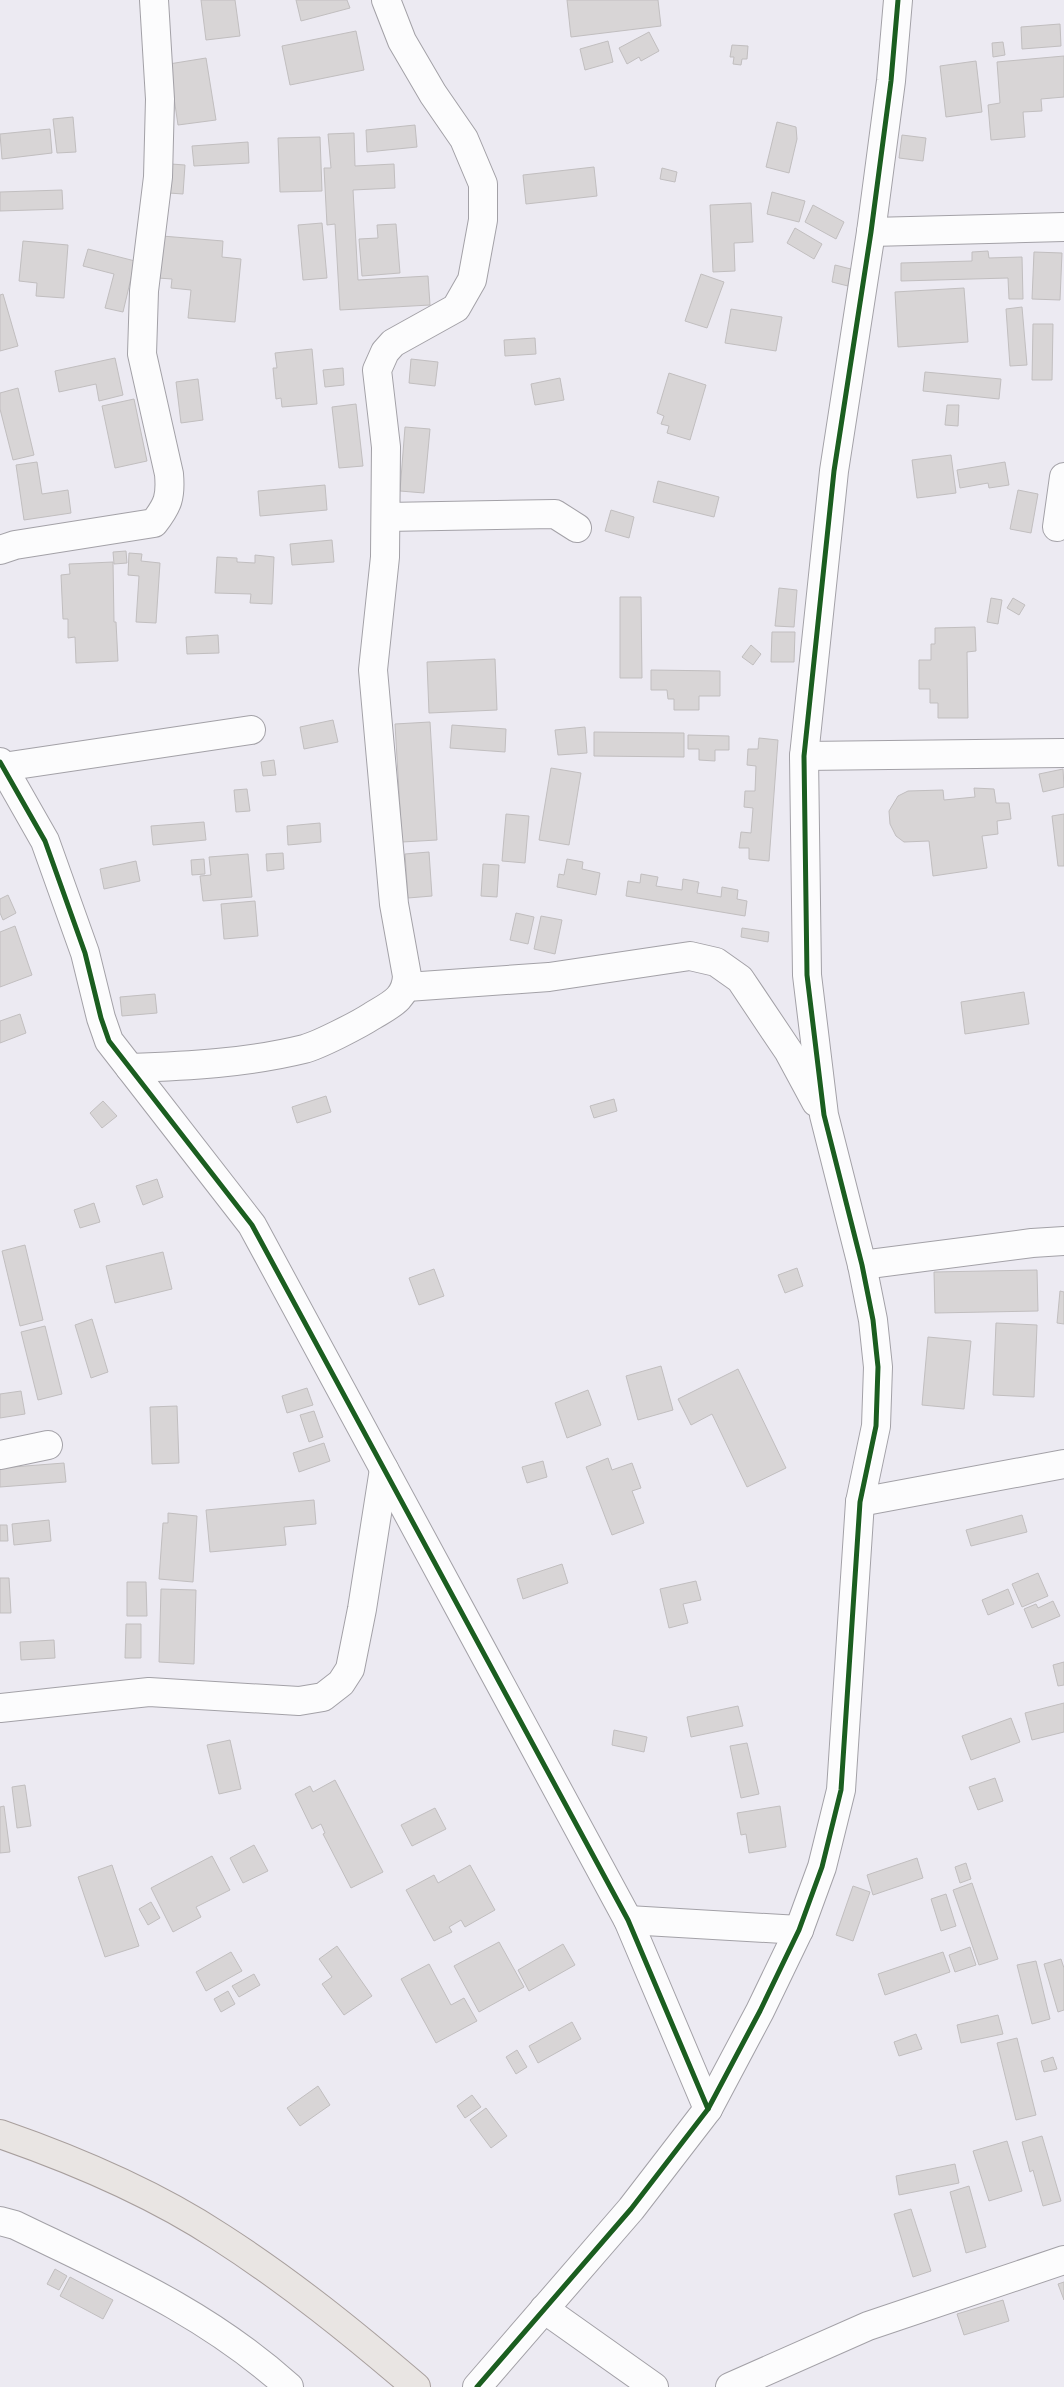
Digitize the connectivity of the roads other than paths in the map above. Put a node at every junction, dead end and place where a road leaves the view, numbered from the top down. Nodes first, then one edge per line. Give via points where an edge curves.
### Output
1 (154, 0) edge
2 (386, 0) edge
3 (898, 0) edge
4 (1064, 227) edge
5 (871, 232) junction
6 (1064, 477) edge
7 (386, 516) junction
8 (1057, 527) dead end
9 (577, 528) dead end
10 (0, 550) edge
11 (252, 730) dead end
12 (1064, 754) edge
13 (804, 756) junction
14 (1, 765) edge
15 (407, 987) junction
16 (130, 1068) junction
17 (824, 1115) junction
18 (1064, 1241) edge
19 (862, 1265) junction
20 (48, 1445) dead end
21 (0, 1455) edge
22 (1064, 1464) edge
23 (384, 1469) junction
24 (860, 1502) junction
25 (0, 1708) edge
26 (628, 1920) junction
27 (798, 1930) junction
28 (708, 2110) junction
29 (0, 2134) edge
30 (0, 2221) edge
31 (1064, 2260) edge
32 (544, 2308) junction
33 (289, 2387) edge
34 (416, 2387) edge
35 (478, 2387) edge
36 (654, 2387) edge
37 (730, 2387) edge

1 - 10 street via 160,99 158,177 144,291 142,354 170,474 171,493 166,508 154,523
2 - 7 street via 402,41 464,139 483,184 483,220 472,280 456,308 393,343 377,370 386,447
3 - 5 street
4 - 5 street
5 - 13 street via 834,471
6 - 8 street
7 - 9 street via 555,514
7 - 15 street via 386,557 373,670 394,904
11 - 14 street
12 - 13 street
13 - 17 street via 806,975
14 - 16 street via 44,842 85,953 109,1041
15 - 16 street via 397,1000 306,1049 208,1065
15 - 17 street via 549,977 690,956 716,962 740,980 789,1052
16 - 23 street via 252,1225
17 - 19 street
18 - 19 street
19 - 24 street via 878,1366 876,1426
20 - 21 street
22 - 24 street
23 - 25 street via 350,1669 341,1683 323,1697 299,1701 148,1692
23 - 26 street
24 - 27 street via 841,1790 822,1867
26 - 27 street
26 - 28 street
27 - 28 street
28 - 32 street via 631,2209
29 - 34 main road via 43,2149 143,2194 218,2236 340,2321
30 - 33 street via 15,2225 150,2290 206,2322
31 - 37 street via 868,2326
32 - 35 street
32 - 36 street

